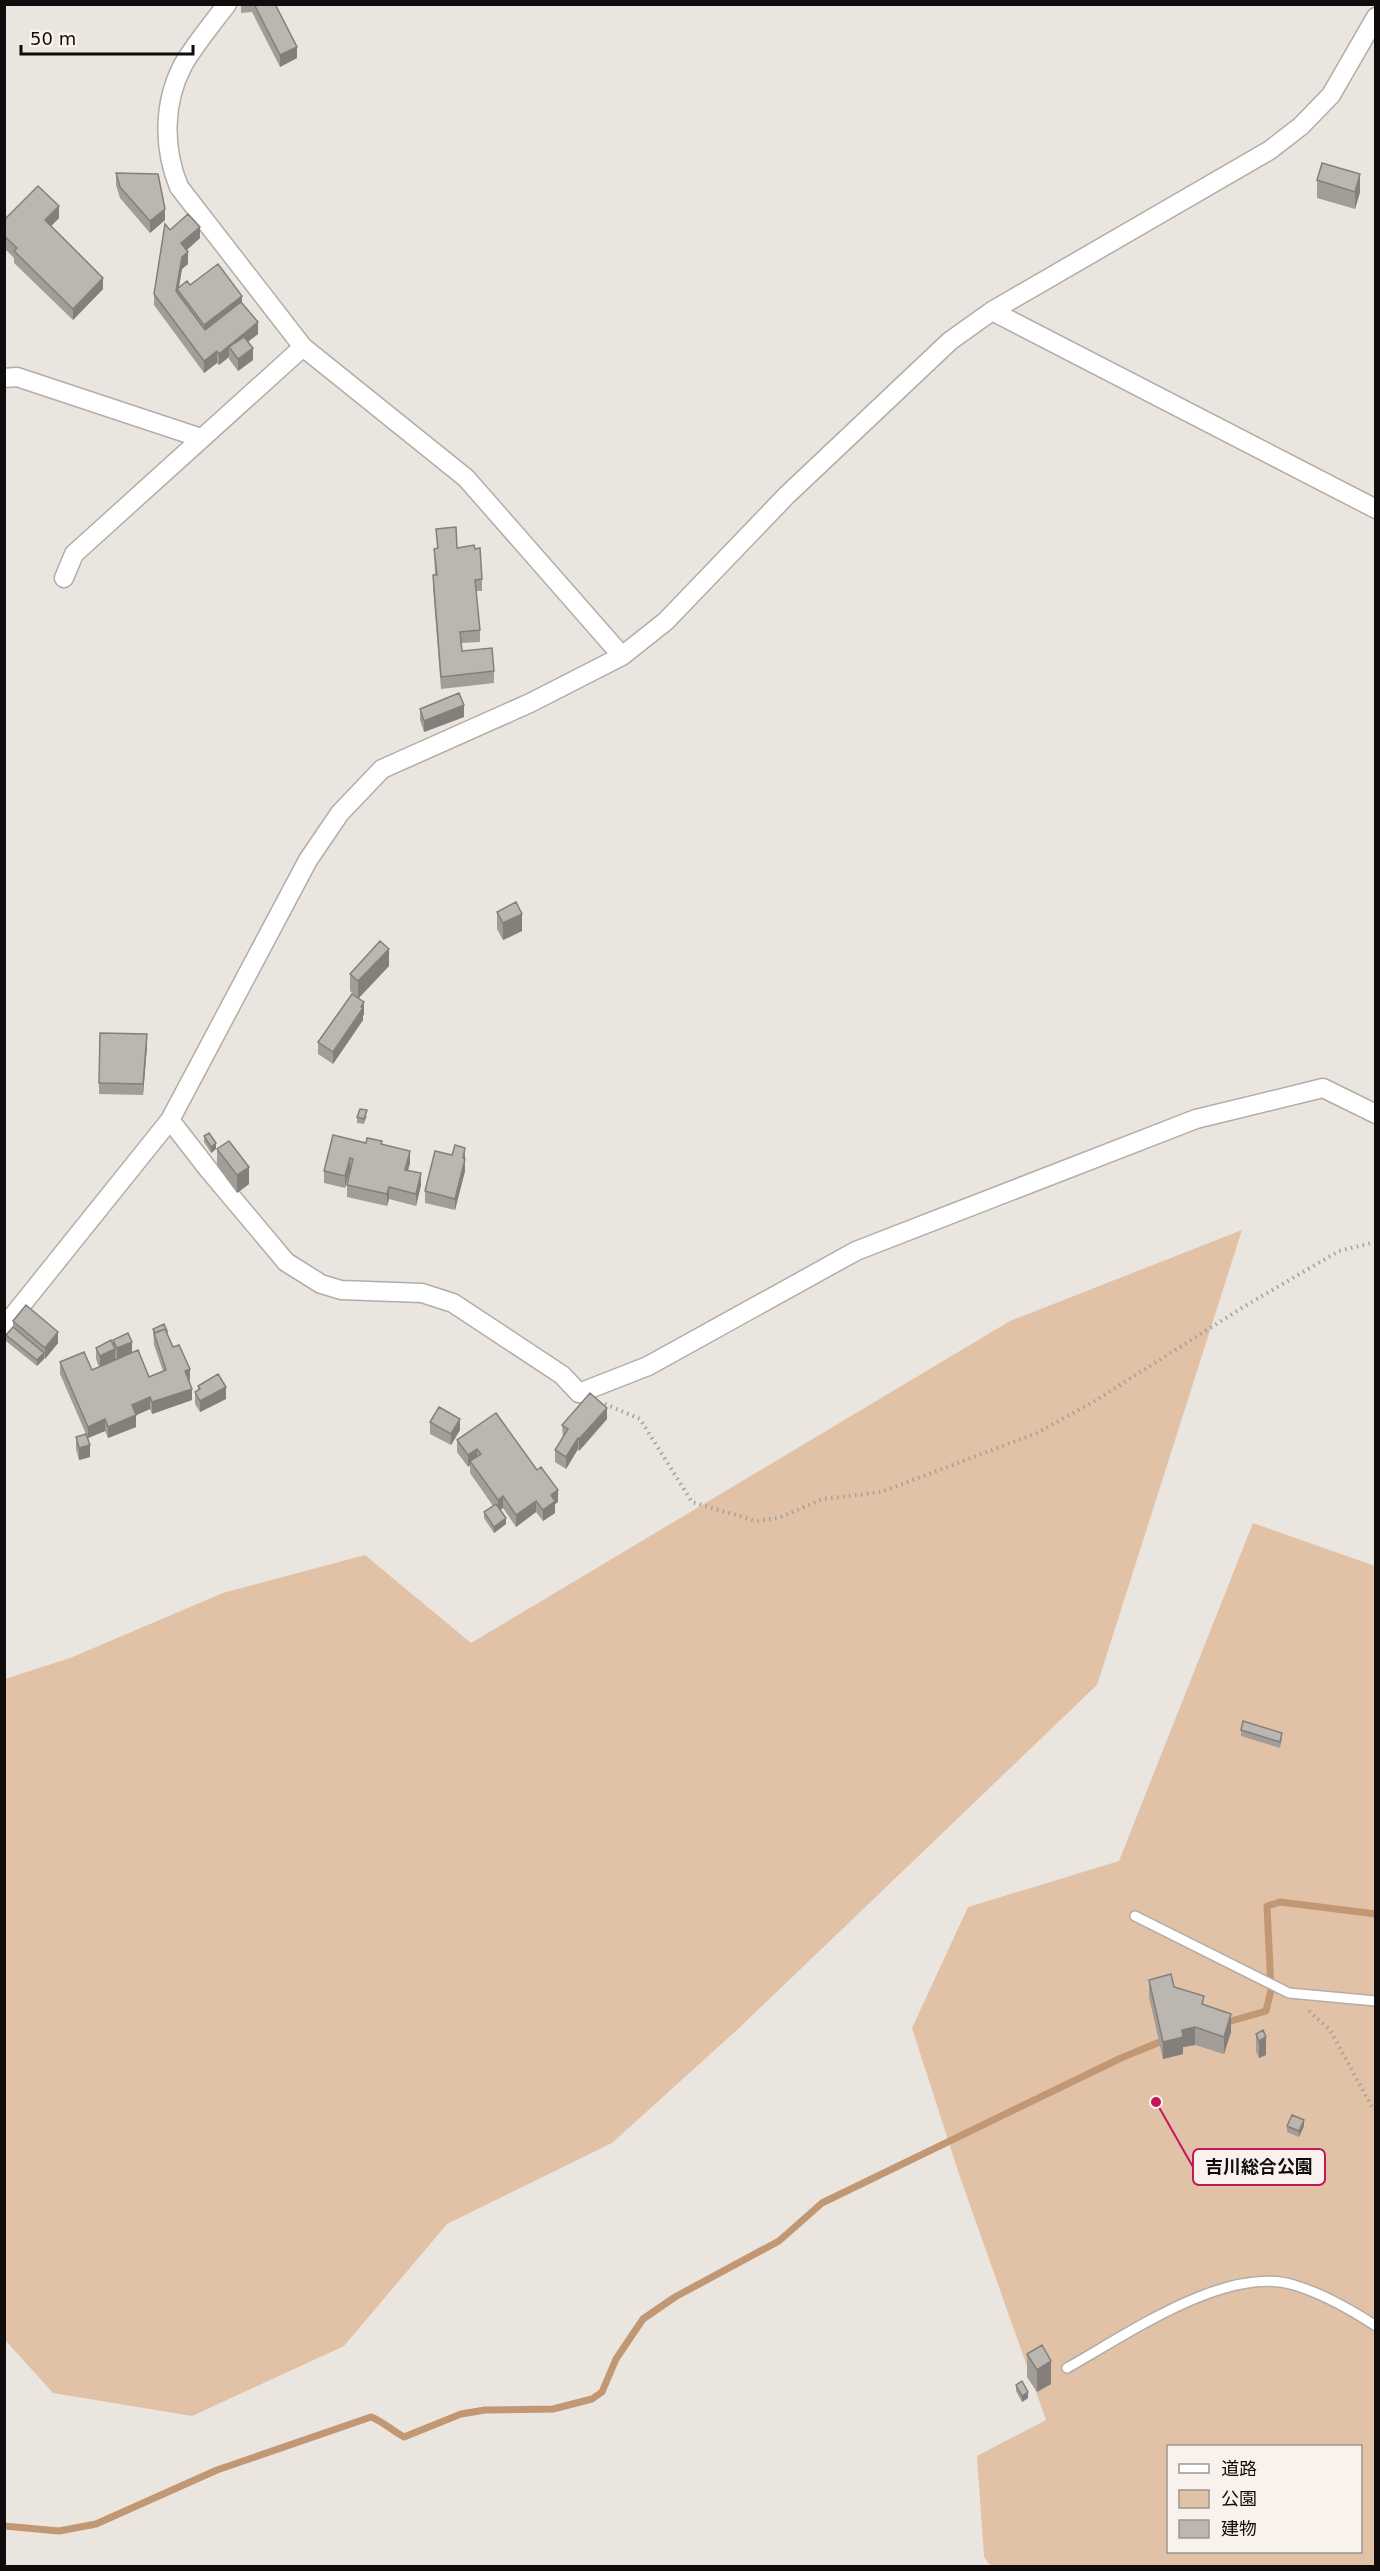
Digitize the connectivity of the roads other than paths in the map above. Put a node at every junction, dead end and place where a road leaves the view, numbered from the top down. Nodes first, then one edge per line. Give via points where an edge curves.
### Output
1 (226, 4) edge
2 (1376, 16) edge
3 (992, 311) junction
4 (303, 347) junction
5 (4, 378) edge
6 (201, 438) junction
7 (1376, 509) edge
8 (64, 578) dead end
9 (622, 656) junction
10 (1376, 1114) edge
11 (170, 1120) junction
12 (4, 1327) edge
13 (1135, 1916) dead end
14 (1376, 2001) edge
15 (1376, 2326) edge
16 (1067, 2368) dead end

1 - 4 street via 183,66 167,111 169,163 179,187
2 - 3 street via 1331,95 1270,150
3 - 7 street
3 - 9 street via 950,340 787,495 666,621
4 - 6 street
4 - 9 street via 466,478
5 - 6 street via 17,376
6 - 8 street via 74,554
9 - 11 street via 530,703 382,769 375,776 340,813 308,860
10 - 11 street via 1323,1088 1196,1119 856,1251 648,1366 579,1393 562,1375 453,1303 422,1293 341,1290 321,1284 286,1262
11 - 12 street
13 - 14 lane via 1289,1993
15 - 16 lane via 1341,2304 1292,2284 1247,2282 1194,2297

